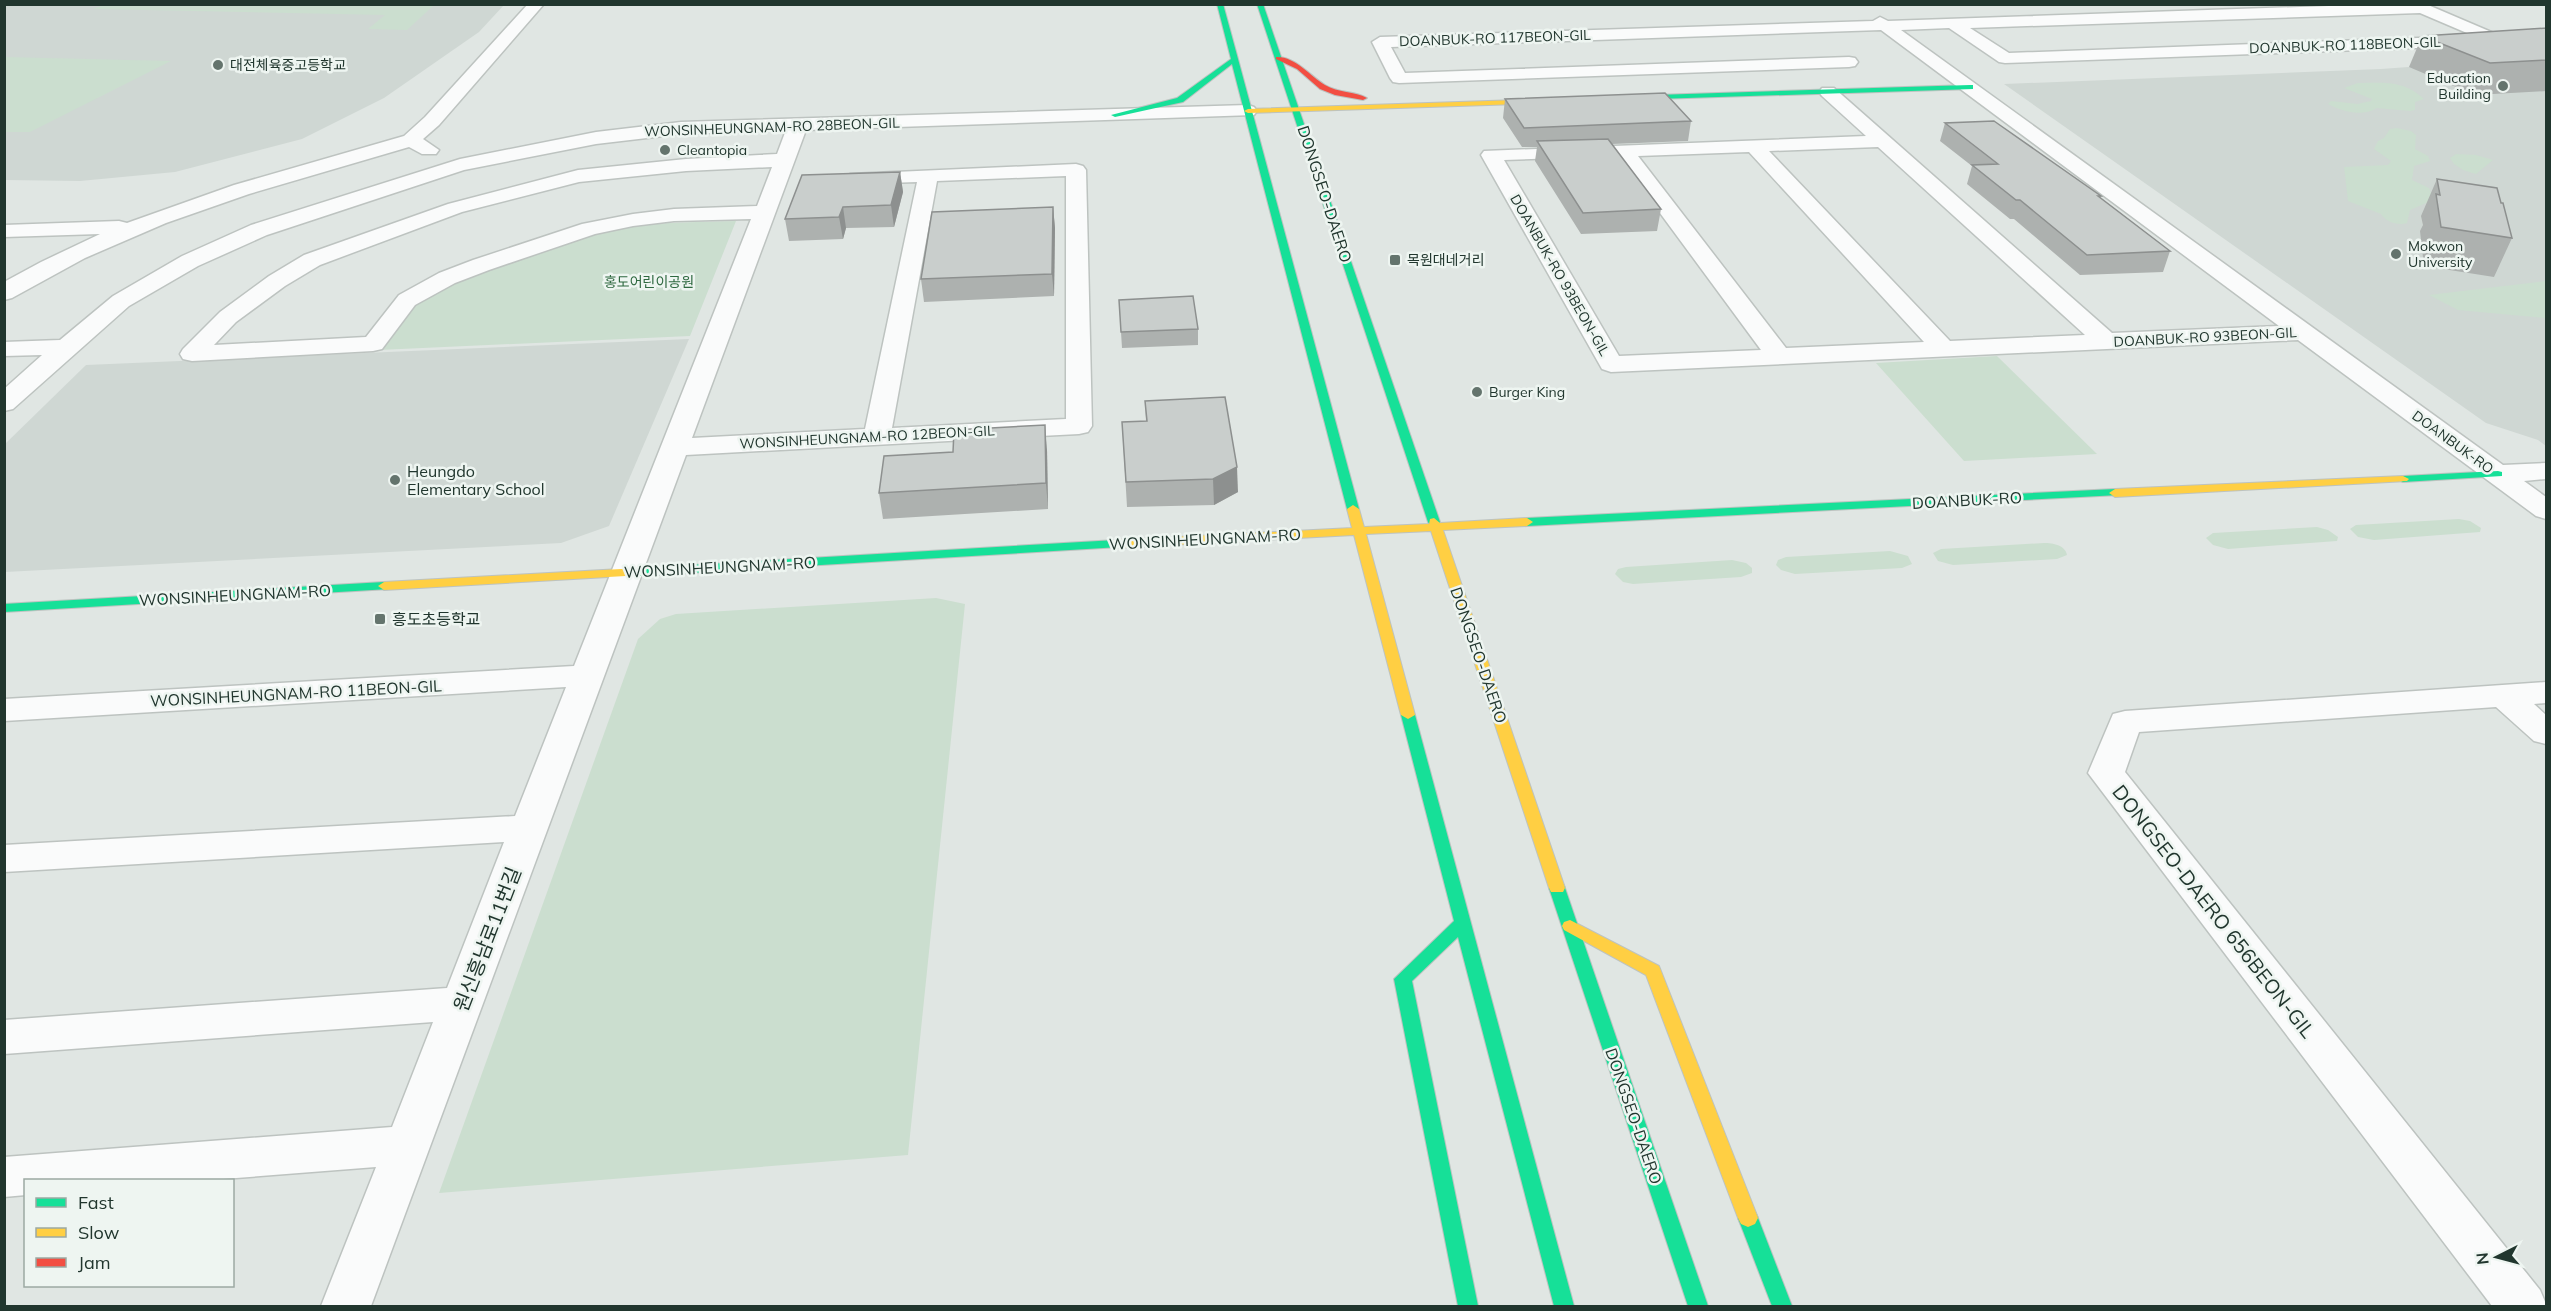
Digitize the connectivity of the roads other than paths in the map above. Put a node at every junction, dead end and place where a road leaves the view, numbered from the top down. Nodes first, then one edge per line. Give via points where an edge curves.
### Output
1 (537, 4) edge
2 (1220, 4) edge
3 (1260, 4) edge
4 (1857, 4) edge
5 (2194, 15) junction
6 (1952, 23) junction
7 (1885, 25) junction
8 (1807, 28) junction
9 (1595, 35) junction
10 (2258, 49) junction
11 (1278, 58) junction
12 (1235, 59) junction
13 (1623, 70) junction
14 (1970, 87) junction
15 (1828, 92) junction
16 (1645, 98) junction
17 (1610, 99) edge
18 (1562, 100) edge
19 (1455, 104) junction
20 (1297, 109) junction
21 (1248, 111) junction
22 (1115, 115) junction
23 (798, 125) junction
24 (411, 141) junction
25 (1884, 141) junction
26 (1754, 146) junction
27 (1624, 151) junction
28 (460, 165) junction
29 (787, 174) junction
30 (928, 176) junction
31 (835, 179) edge
32 (765, 212) junction
33 (136, 226) junction
34 (4, 231) edge
35 (8, 289) edge
36 (2304, 332) junction
37 (2106, 341) junction
38 (66, 347) junction
39 (4, 349) edge
40 (1944, 349) junction
41 (1779, 356) junction
42 (4, 403) edge
43 (878, 436) junction
44 (675, 447) junction
45 (2547, 471) edge
46 (2498, 474) junction
47 (2547, 510) edge
48 (1436, 526) junction
49 (1359, 531) junction
50 (627, 572) junction
51 (4, 608) edge
52 (588, 675) junction
53 (2547, 693) edge
54 (2504, 696) junction
55 (4, 710) edge
56 (2547, 734) edge
57 (529, 828) junction
58 (4, 859) edge
59 (1463, 923) junction
60 (1570, 926) junction
61 (462, 1003) junction
62 (4, 1037) edge
63 (408, 1145) junction
64 (4, 1177) edge
65 (346, 1306) edge
66 (1468, 1306) edge
67 (1564, 1306) edge
68 (1698, 1306) edge
69 (1782, 1306) edge
70 (2522, 1306) edge

1 - 24 street
2 - 12 street
3 - 11 street, DONGSEO-DAERO
4 - 7 street, DOANBUK-RO
5 - 6 street, DOANBUK-RO 118BEON-GIL
5 - 10 street
5 - 10 street, DOANBUK-RO 118BEON-GIL via 2422,8 2497,40
6 - 7 street, DOANBUK-RO 118BEON-GIL
6 - 10 street, DOANBUK-RO 118BEON-GIL via 2005,58
7 - 8 street, DOANBUK-RO 117BEON-GIL
7 - 14 street, DOANBUK-RO
8 - 9 street, DOANBUK-RO 117BEON-GIL
8 - 13 street, DOANBUK-RO 117BEON-GIL via 1849,62
9 - 13 street
9 - 13 street, DOANBUK-RO 117BEON-GIL via 1380,42 1399,78
11 - 19 street via 1338,93 1390,101
11 - 20 street, DONGSEO-DAERO
12 - 21 street
12 - 22 street via 1180,100
13 - 16 street
14 - 15 street
14 - 36 street, DOANBUK-RO
15 - 16 street
15 - 25 street, DOANBUK-RO 93BEON-GIL
16 - 17 street
18 - 19 street
19 - 20 street
20 - 21 street
20 - 48 street, DONGSEO-DAERO
21 - 22 street, WONSINHEUNGNAM-RO 28BEON-GIL
21 - 49 street
22 - 23 street, WONSINHEUNGNAM-RO 28BEON-GIL
23 - 28 street, WONSINHEUNGNAM-RO 28BEON-GIL via 681,128 596,138
23 - 29 street
24 - 28 street
24 - 33 street via 238,189
25 - 26 street, DOANBUK-RO 93BEON-GIL
25 - 37 street, DOANBUK-RO 93BEON-GIL
26 - 27 street, DOANBUK-RO 93BEON-GIL
26 - 40 street
27 - 41 street
27 - 41 street, DOANBUK-RO 93BEON-GIL via 1491,156 1611,364
28 - 38 street, WONSINHEUNGNAM-RO 28BEON-GIL via 259,230 190,261 121,301
29 - 32 street
29 - 32 street via 686,165 578,176 455,208 312,260 228,317 192,354 373,344 407,300 447,278 492,261 590,229 633,220
30 - 31 street, WONSINHEUNGNAM-RO 12BEON-GIL
30 - 43 street
30 - 43 street, WONSINHEUNGNAM-RO 12BEON-GIL via 1076,170 1079,426
32 - 44 street
33 - 34 street
33 - 35 street
36 - 37 street, DOANBUK-RO 93BEON-GIL
36 - 46 street, DOANBUK-RO
37 - 40 street, DOANBUK-RO 93BEON-GIL
38 - 39 street
38 - 42 street, WONSINHEUNGNAM-RO 28BEON-GIL
40 - 41 street, DOANBUK-RO 93BEON-GIL
43 - 44 street, WONSINHEUNGNAM-RO 12BEON-GIL
44 - 50 street
45 - 46 street
46 - 47 street, DOANBUK-RO
46 - 48 street, DOANBUK-RO
48 - 49 street, WONSINHEUNGNAM-RO
48 - 60 street, DONGSEO-DAERO
49 - 50 street, WONSINHEUNGNAM-RO
49 - 59 street
50 - 51 street, WONSINHEUNGNAM-RO
50 - 52 street, 원신흥남로11번길
52 - 55 street, WONSINHEUNGNAM-RO 11BEON-GIL
52 - 57 street, 원신흥남로11번길
53 - 54 street, DONGSEO-DAERO 656BEON-GIL
54 - 56 street
54 - 70 street, DONGSEO-DAERO 656BEON-GIL via 2126,722 2106,773
57 - 58 street
57 - 61 street, 원신흥남로11번길
59 - 66 street via 1403,979
59 - 67 street
60 - 68 street, DONGSEO-DAERO
60 - 69 street via 1653,971
61 - 62 street
61 - 63 street, 원신흥남로11번길
63 - 64 street
63 - 65 street, 원신흥남로11번길

